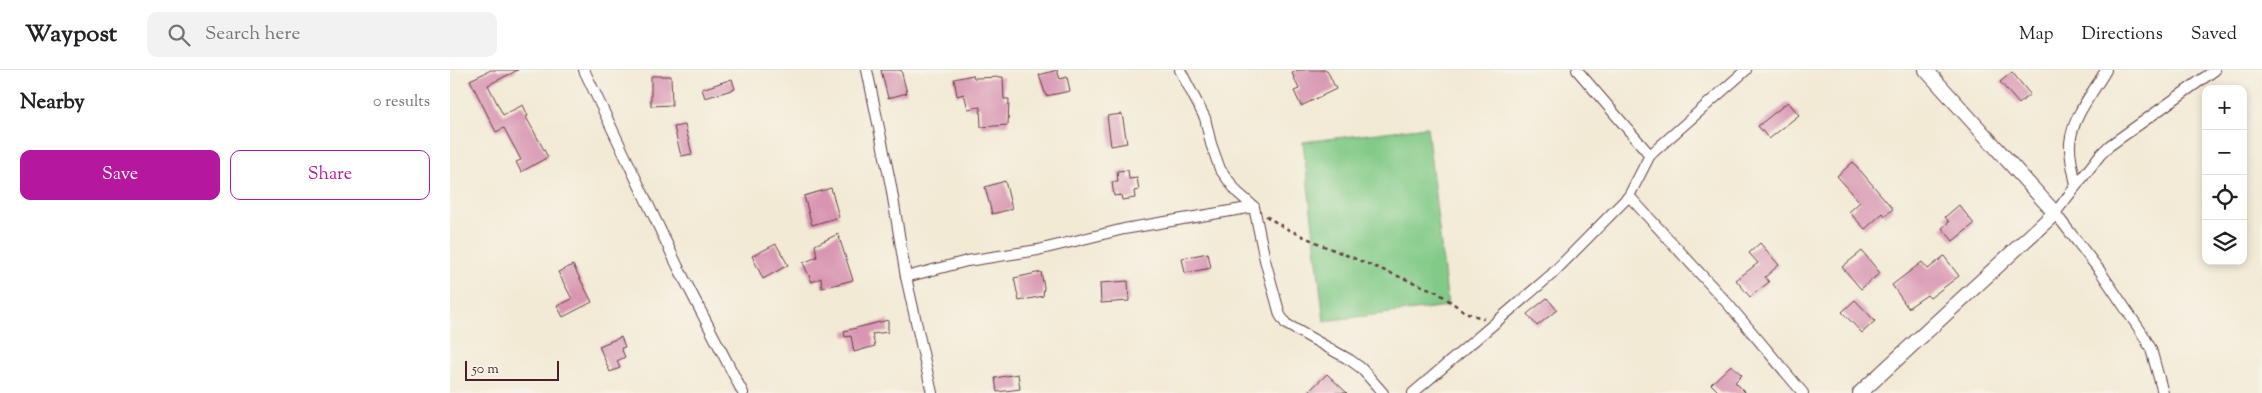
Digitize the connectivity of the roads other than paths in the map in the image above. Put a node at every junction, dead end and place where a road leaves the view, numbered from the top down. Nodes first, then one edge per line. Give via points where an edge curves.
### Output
1 (584, 70) edge
2 (867, 70) edge
3 (1180, 70) edge
4 (1577, 70) edge
5 (1746, 70) edge
6 (1926, 70) edge
7 (2106, 70) edge
8 (2215, 70) edge
9 (1650, 155) junction
10 (2076, 186) junction
11 (1629, 196) junction
12 (1254, 207) junction
13 (2055, 213) junction
14 (906, 277) junction
15 (929, 381) junction
16 (743, 393) edge
17 (922, 393) edge
18 (932, 393) edge
19 (1383, 393) edge
20 (1413, 393) edge
21 (1803, 393) edge
22 (1860, 393) edge
23 (2163, 393) edge

1 - 16 street via 678,267
2 - 14 street
3 - 12 street via 1205,118 1220,169 1237,192
4 - 9 street
5 - 9 street
6 - 13 street
7 - 10 street via 2072,134 2070,150
8 - 10 street via 2109,146
9 - 11 street
10 - 13 street
11 - 20 street via 1551,274
11 - 21 street via 1728,304
12 - 14 street via 1124,229 1038,250 967,261
12 - 19 street via 1280,315 1286,324 1350,360
13 - 22 street
13 - 23 street via 2142,333 2151,349
14 - 15 street
15 - 17 street
15 - 18 street

